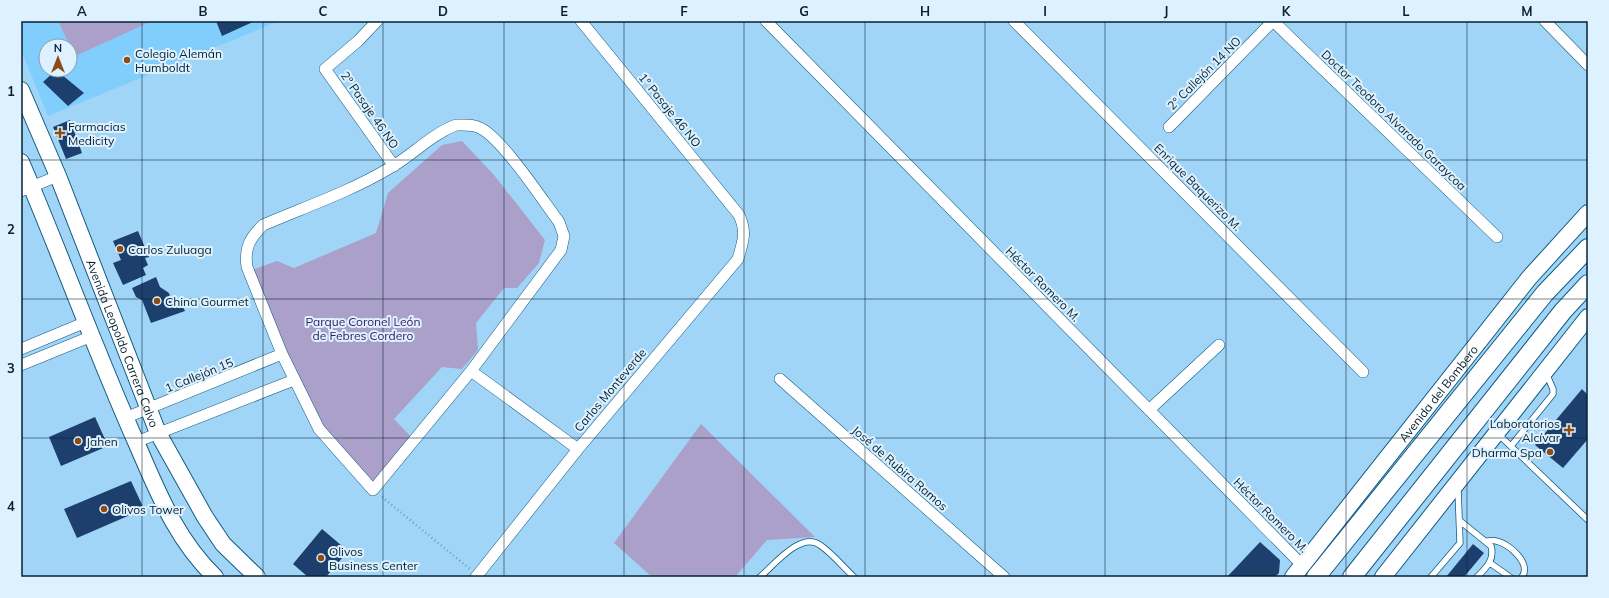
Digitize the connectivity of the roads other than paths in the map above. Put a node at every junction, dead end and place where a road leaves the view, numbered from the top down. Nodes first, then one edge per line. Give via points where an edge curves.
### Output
1 (377, 21) edge
2 (582, 21) edge
3 (766, 21) edge
4 (1014, 21) edge
5 (1273, 21) edge
6 (1545, 21) edge
7 (1588, 65) edge
8 (21, 90) edge
9 (1169, 127) dead end
10 (21, 162) edge
11 (394, 166) junction
12 (58, 176) junction
13 (26, 188) edge
14 (1588, 213) edge
15 (739, 215) joint
16 (1496, 237) dead end
17 (1588, 248) edge
18 (1588, 284) edge
19 (1588, 318) edge
20 (89, 329) junction
21 (1219, 345) dead end
22 (21, 349) edge
23 (282, 354) junction
24 (21, 365) edge
25 (1545, 370) junction
26 (471, 371) junction
27 (1363, 372) dead end
28 (780, 379) dead end
29 (294, 380) junction
30 (148, 409) junction
31 (1149, 410) junction
32 (125, 418) junction
33 (1496, 432) junction
34 (158, 433) junction
35 (136, 442) junction
36 (1511, 446) junction
37 (578, 449) junction
38 (1457, 482) junction
39 (1588, 520) edge
40 (1460, 521) junction
41 (1487, 541) junction
42 (1490, 563) junction
43 (1298, 571) edge
44 (477, 576) edge
45 (215, 577) edge
46 (257, 577) edge
47 (760, 577) edge
48 (854, 577) edge
49 (1004, 577) edge
50 (1316, 577) edge
51 (1352, 577) edge
52 (1383, 577) edge
53 (1431, 577) edge
54 (1477, 577) edge
55 (1510, 577) edge
56 (1522, 577) edge

1 - 11 street, 2° Pasaje 46 NO via 325,69
2 - 15 street, 1° Pasaje 46 NO
3 - 31 street, Héctor Romero M.
4 - 27 street, Enrique Baquerizo M.
5 - 9 street, 2° Callejón 14 NO
5 - 16 street, Doctor Teodoro Alvarado Garaycoa
6 - 7 street
8 - 12 main road, Avenida Leopoldo Carrera Calvo
10 - 13 main road, Avenida Leopoldo Carrera Calvo
11 - 23 street via 367,181 263,225 251,238 246,252 247,267
11 - 26 street via 440,131 456,124 470,124 495,138 559,222 564,236 561,250
12 - 13 street
12 - 30 main road, Avenida Leopoldo Carrera Calvo
13 - 20 main road, Avenida Leopoldo Carrera Calvo
14 - 43 main road, Avenida del Bombero via 1529,278
15 - 37 street, Carlos Monteverde via 744,226 744,240 738,259
17 - 50 main road, Avenida del Bombero via 1545,293
18 - 51 main road via 1563,311
19 - 25 main road
20 - 22 street
20 - 24 street
20 - 32 main road, Avenida Leopoldo Carrera Calvo
21 - 31 street
23 - 29 street
23 - 30 street, 1 Callejón 15
25 - 33 main road
25 - 36 lane via 1553,394
26 - 29 street via 373,490 319,429
26 - 37 street
28 - 49 street, José de Rubira Ramos
29 - 34 street
30 - 32 street, 1 Callejón 15
30 - 34 main road, Avenida Leopoldo Carrera Calvo
31 - 43 street, Héctor Romero M.
32 - 35 main road, Avenida Leopoldo Carrera Calvo
33 - 36 lane
33 - 38 main road
34 - 35 street
34 - 46 main road, Avenida Leopoldo Carrera Calvo via 223,544
35 - 45 main road, Avenida Leopoldo Carrera Calvo via 164,506 180,534
36 - 39 lane
37 - 44 street, Carlos Monteverde
38 - 40 lane
38 - 52 main road
40 - 41 lane
40 - 53 lane via 1460,543
41 - 42 lane via 1493,551
41 - 56 lane via 1502,543 1520,558 1525,568
42 - 54 lane
42 - 55 lane
47 - 48 lane via 795,545 805,541 820,544

